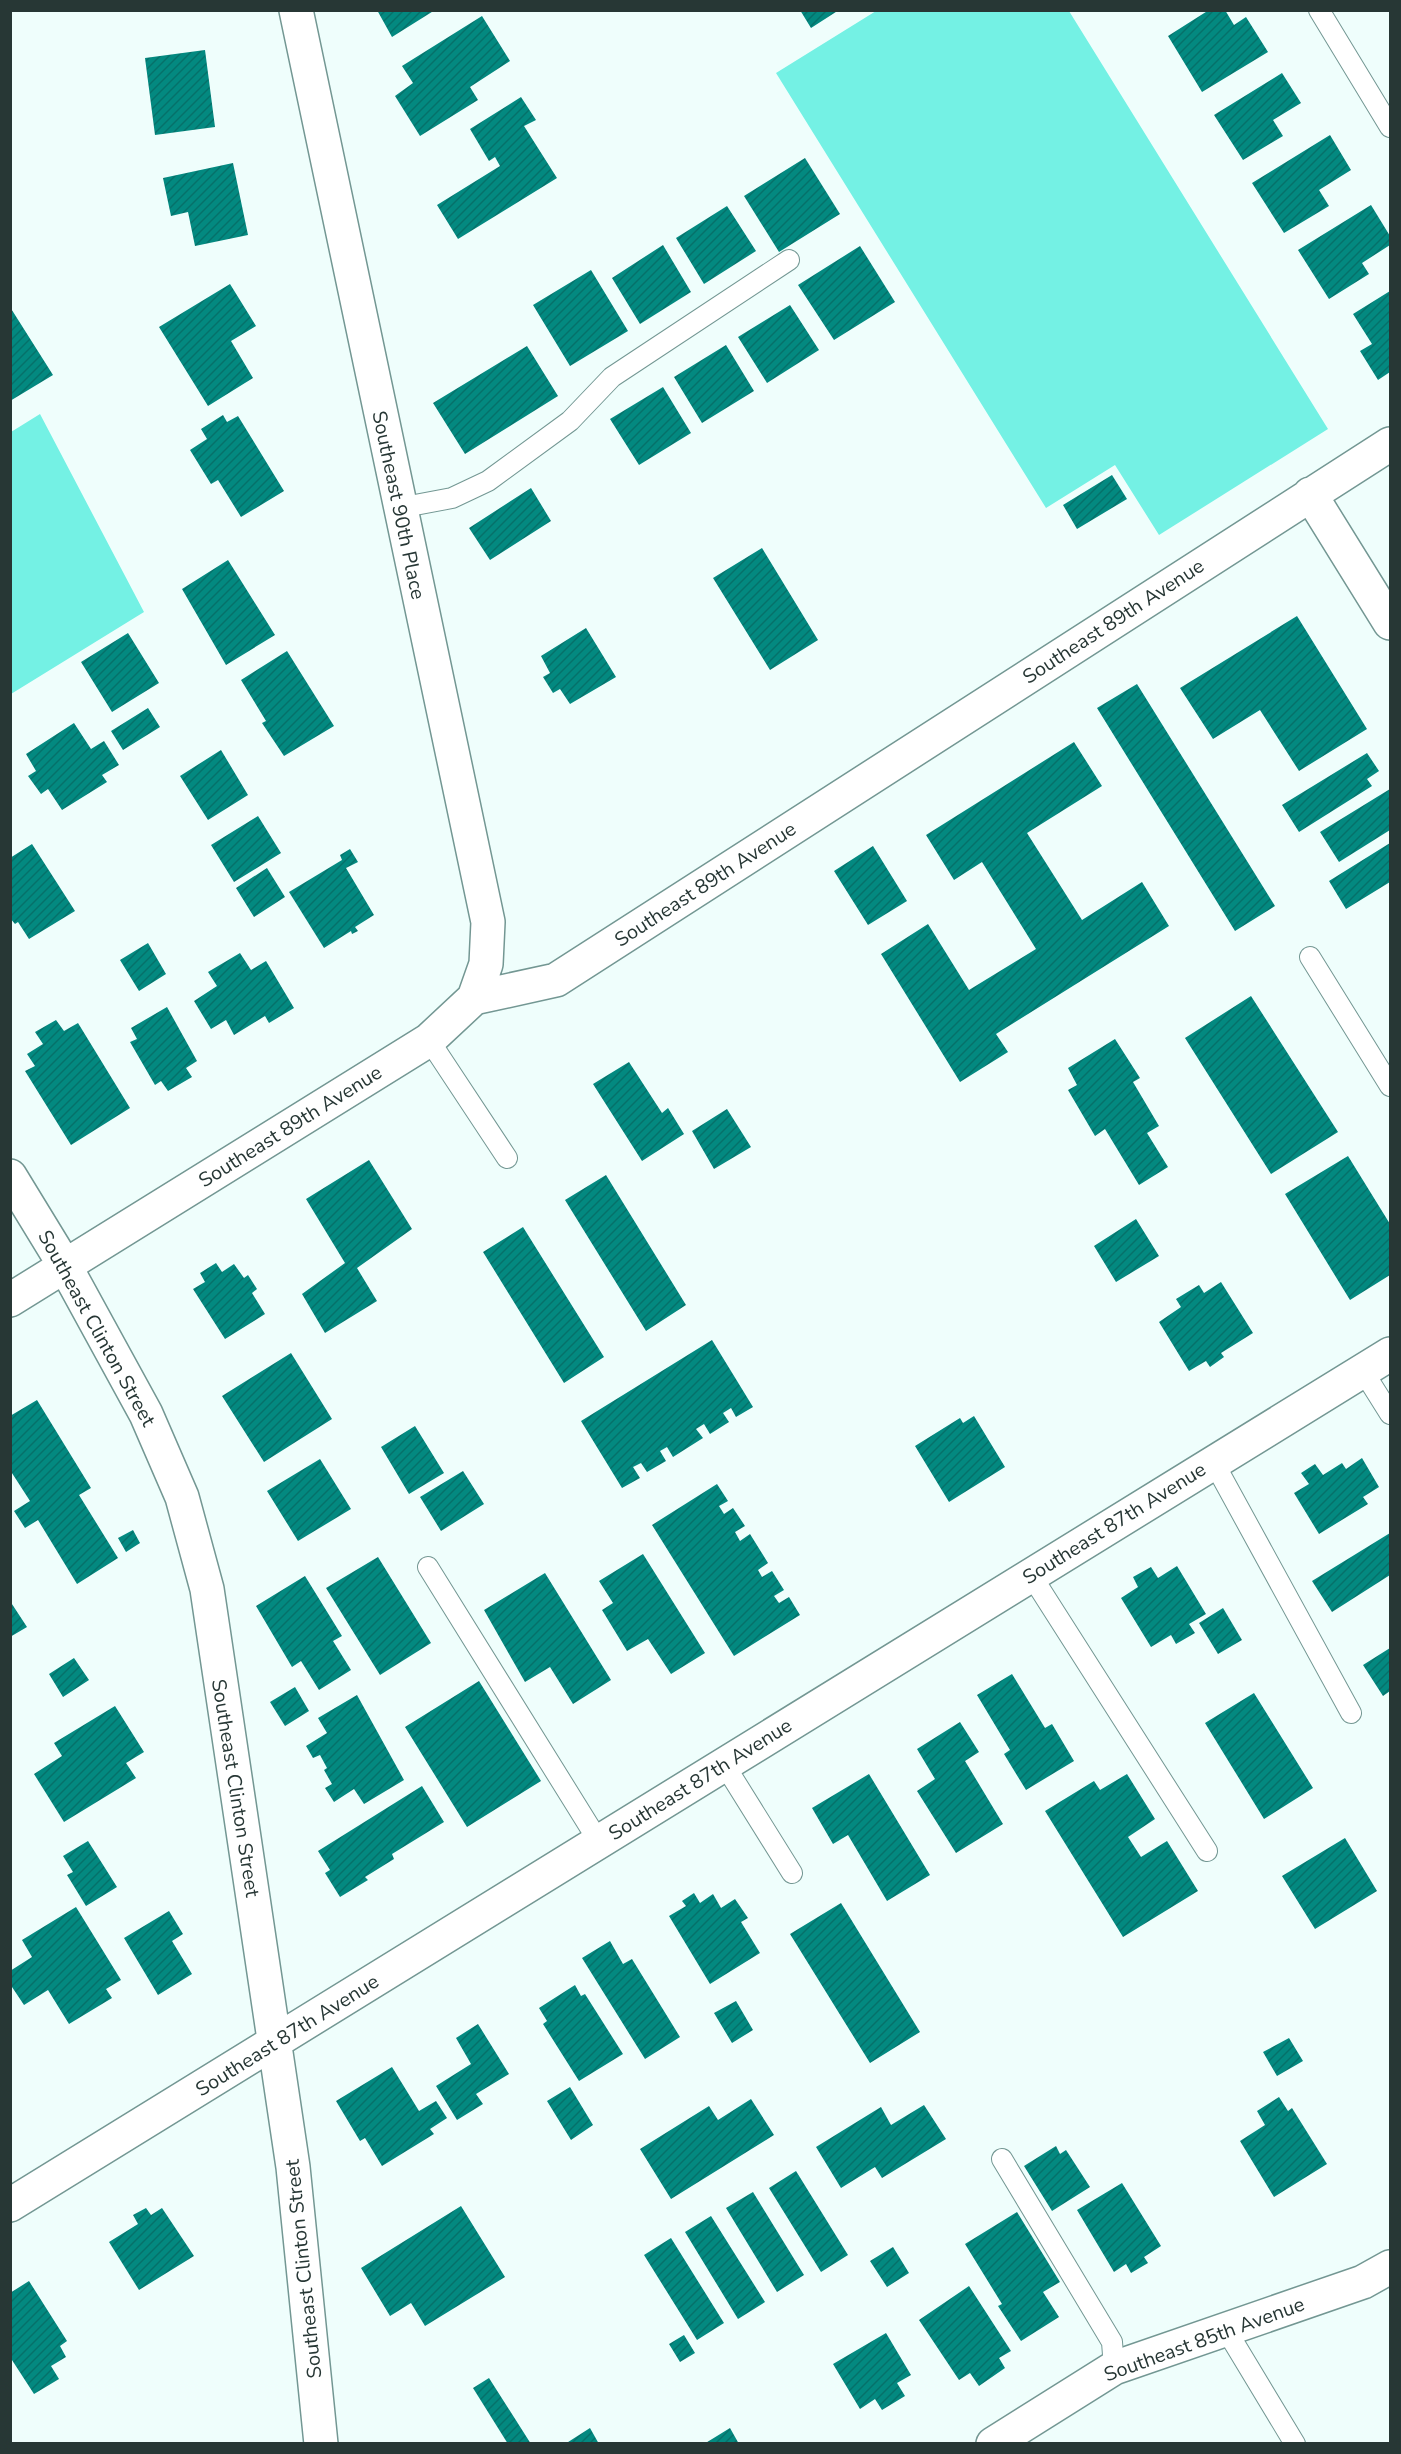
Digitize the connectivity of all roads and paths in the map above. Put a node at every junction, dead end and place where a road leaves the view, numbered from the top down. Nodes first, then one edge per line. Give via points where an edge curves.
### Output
1 (296, 10) edge
2 (1319, 10) edge
3 (1390, 128) edge
4 (789, 260) dead end
5 (1390, 444) edge
6 (1310, 494) junction
7 (399, 508) junction
8 (1390, 624) edge
9 (1310, 957) dead end
10 (474, 999) junction
11 (429, 1040) junction
12 (1390, 1086) edge
13 (507, 1158) dead end
14 (10, 1176) edge
15 (65, 1266) junction
16 (10, 1300) edge
17 (1390, 1354) edge
18 (1364, 1371) junction
19 (1390, 1414) edge
20 (1213, 1461) junction
21 (428, 1567) dead end
22 (1031, 1575) junction
23 (1352, 1713) dead end
24 (724, 1764) junction
25 (599, 1842) junction
26 (1207, 1851) dead end
27 (792, 1874) dead end
28 (275, 2043) junction
29 (1002, 2159) dead end
30 (10, 2205) edge
31 (1390, 2267) edge
32 (1225, 2328) junction
33 (1114, 2368) junction
34 (321, 2444) edge
35 (993, 2444) edge
36 (1295, 2444) edge

1 - 7 street, Southeast 90th Place
2 - 3 lane
4 - 7 lane via 612,377 570,421 488,481 452,498
5 - 6 street, Southeast 89th Avenue
6 - 8 street
6 - 10 street, Southeast 89th Avenue via 556,980
7 - 10 street, Southeast 90th Place via 488,922 486,964
9 - 12 lane
10 - 11 street, Southeast 89th Avenue
11 - 13 lane
11 - 15 street, Southeast 89th Avenue
14 - 15 street, Southeast Clinton Street
15 - 16 street, Southeast 89th Avenue
15 - 28 street, Southeast Clinton Street via 146,1414 182,1497 207,1589
17 - 18 street, Southeast 87th Avenue
18 - 19 lane
18 - 20 street, Southeast 87th Avenue
20 - 22 street, Southeast 87th Avenue
20 - 23 lane
21 - 25 lane
22 - 24 street, Southeast 87th Avenue
22 - 26 lane
24 - 25 street, Southeast 87th Avenue
24 - 27 lane
25 - 28 street, Southeast 87th Avenue
28 - 30 street, Southeast 87th Avenue
28 - 34 street, Southeast Clinton Street via 293,2167
29 - 33 lane via 1112,2342
31 - 32 street, Southeast 85th Avenue via 1363,2282
32 - 33 street, Southeast 85th Avenue
32 - 36 lane
33 - 35 street, Southeast 85th Avenue

